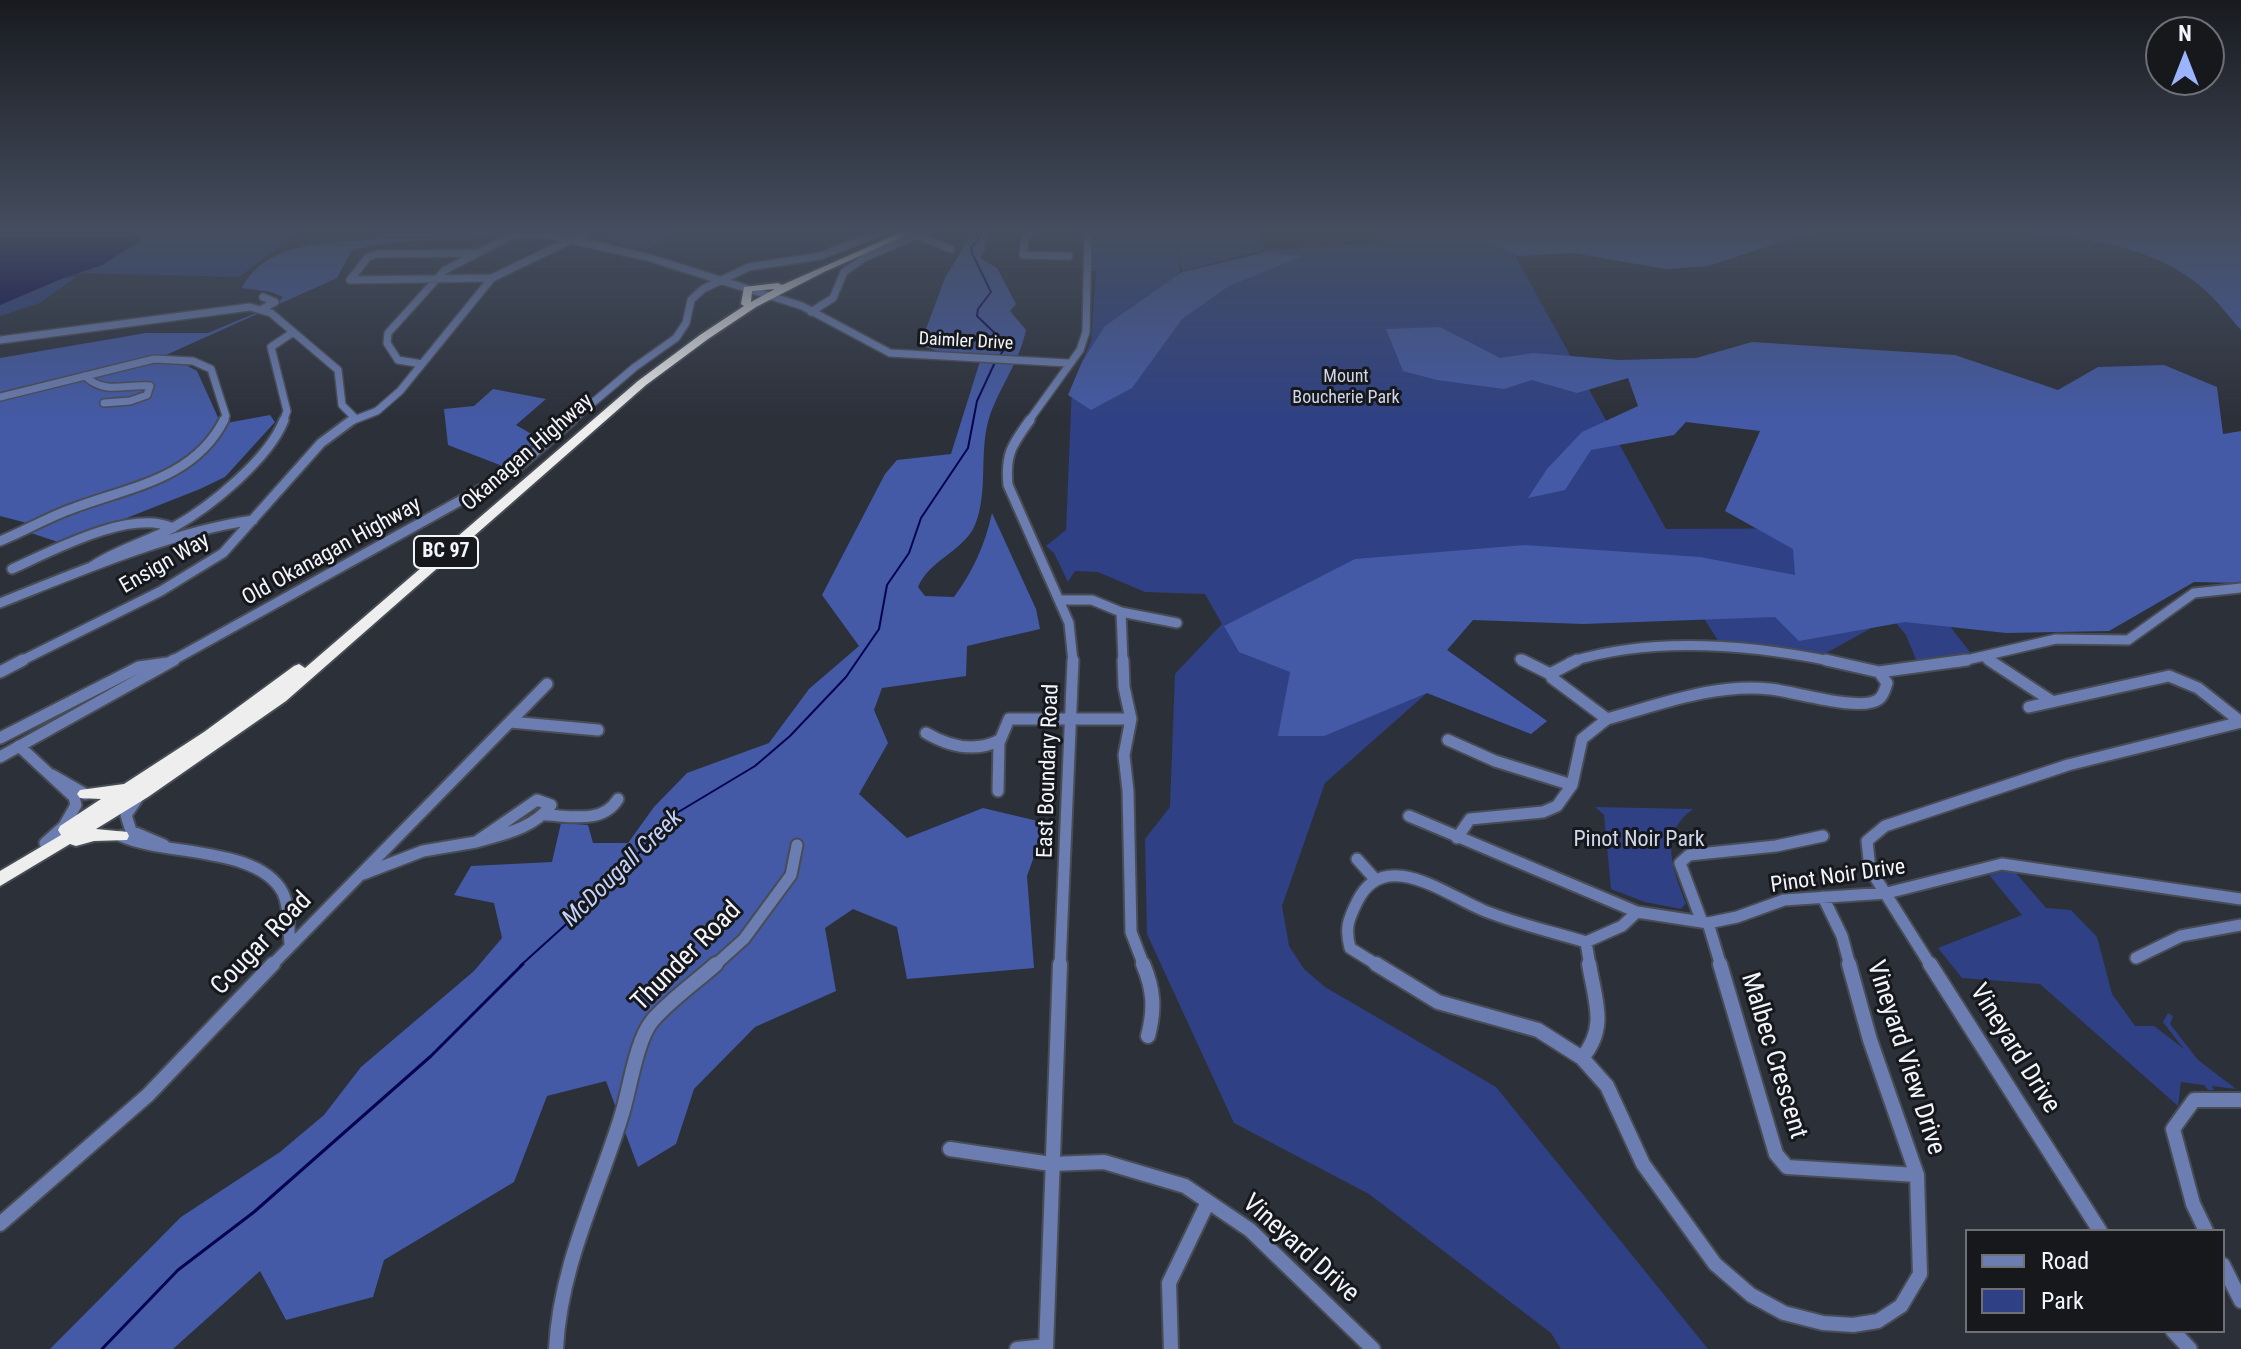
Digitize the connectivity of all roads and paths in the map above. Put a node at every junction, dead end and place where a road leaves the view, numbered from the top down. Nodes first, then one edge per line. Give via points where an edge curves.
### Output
1 (421, 295) edge
2 (478, 295) edge
3 (698, 295) edge
4 (747, 295) edge
5 (765, 295) joint
6 (783, 295) edge
7 (834, 295) edge
8 (1087, 295) edge
9 (263, 297) dead end
10 (786, 302) junction
11 (747, 306) junction
12 (262, 309) junction
13 (811, 312) junction
14 (292, 333) junction
15 (0, 340) edge
16 (1068, 363) junction
17 (422, 364) junction
18 (85, 376) junction
19 (0, 397) edge
20 (104, 403) dead end
21 (355, 418) junction
22 (253, 520) junction
23 (173, 528) junction
24 (0, 541) edge
25 (91, 567) junction
26 (12, 569) dead end
27 (2241, 588) edge
28 (1060, 600) junction
29 (0, 603) edge
30 (1121, 612) junction
31 (1177, 623) dead end
32 (1984, 657) junction
33 (1520, 659) dead end
34 (170, 663) junction
35 (0, 672) edge
36 (1879, 672) junction
37 (1550, 674) junction
38 (547, 684) dead end
39 (2050, 700) junction
40 (2029, 707) dead end
41 (1071, 718) junction
42 (1131, 719) junction
43 (1607, 719) junction
44 (510, 722) junction
45 (598, 730) dead end
46 (926, 733) dead end
47 (0, 738) edge
48 (1000, 740) junction
49 (1448, 740) dead end
50 (19, 746) junction
51 (0, 757) edge
52 (156, 771) junction
53 (51, 774) junction
54 (1572, 785) junction
55 (998, 791) dead end
56 (143, 793) junction
57 (85, 794) junction
58 (618, 799) dead end
59 (98, 816) junction
60 (1409, 816) dead end
61 (121, 836) junction
62 (1823, 836) dead end
63 (1457, 838) junction
64 (45, 843) junction
65 (797, 845) dead end
66 (173, 849) junction
67 (1357, 859) dead end
68 (22, 866) junction
69 (0, 868) edge
70 (363, 874) junction
71 (0, 879) edge
72 (1375, 879) junction
73 (1887, 893) junction
74 (1823, 897) junction
75 (2241, 899) edge
76 (1637, 912) junction
77 (1705, 922) junction
78 (2241, 925) edge
79 (1586, 942) junction
80 (290, 943) junction
81 (2136, 958) dead end
82 (1148, 1036) dead end
83 (1582, 1058) junction
84 (2241, 1100) edge
85 (950, 1149) dead end
86 (1051, 1164) junction
87 (1917, 1175) junction
88 (1208, 1202) junction
89 (0, 1224) edge
90 (2099, 1229) edge
91 (2205, 1229) edge
92 (2225, 1269) edge
93 (2241, 1301) edge
94 (2175, 1333) edge
95 (1046, 1347) edge
96 (556, 1349) edge
97 (1017, 1349) edge
98 (1171, 1349) edge
99 (1373, 1349) edge
100 (2190, 1349) edge

1 - 17 street via 388,333 387,343 398,360
2 - 17 street, Ensign Way
3 - 34 street, Old Okanagan Highway via 691,300 676,338 512,472
4 - 11 highway
5 - 10 street, Daimler Drive
5 - 11 highway, Okanagan Highway / BC 97
6 - 10 highway
7 - 13 street
8 - 16 street, East Boundary Road via 1086,332
9 - 12 street via 275,302
10 - 11 highway
10 - 13 street, Daimler Drive
11 - 52 highway, Okanagan Highway / BC 97 via 629,386 330,645
11 - 56 highway, Okanagan Highway / BC 97 via 642,383 281,697
12 - 14 street
12 - 15 street via 225,308
13 - 16 street, Daimler Drive via 890,353
14 - 21 street via 338,370 341,406
14 - 23 street via 271,347 286,399 286,420 278,434 226,489
16 - 28 street, East Boundary Road via 1011,447 1006,464 1008,485
17 - 21 street, Ensign Way via 390,401 367,417
18 - 19 street
18 - 20 street via 95,387 106,389 150,386 147,395
18 - 24 street via 135,362 196,360 211,369 226,416 204,452 180,470
21 - 22 street, Ensign Way via 321,443
22 - 25 street
22 - 35 street, Ensign Way via 199,570
23 - 25 street via 110,553
23 - 26 street via 143,522
25 - 29 street
27 - 32 street via 2194,593 2128,640 2056,639
28 - 30 street via 1092,598
28 - 41 street, East Boundary Road via 1073,658
30 - 31 street
30 - 42 street
32 - 36 street
32 - 39 street
33 - 37 street
34 - 47 street via 139,667
34 - 50 street, Old Okanagan Highway
36 - 37 street via 1760,650 1704,647 1586,657
36 - 43 street via 1887,683 1884,695 1874,703 1758,688 1701,695
37 - 43 street
38 - 44 street, Cougar Road
39 - 40 street
39 - 73 street, Vineyard Drive via 2169,676 2214,699 2241,722 2068,765 1885,826 1867,841 1870,869
41 - 42 street
41 - 48 street via 1009,719
41 - 86 street, East Boundary Road
42 - 82 street via 1124,755 1131,932 1152,986
43 - 54 street via 1582,739
44 - 45 street
44 - 70 street, Cougar Road
46 - 48 street via 972,748
48 - 55 street
49 - 54 street
50 - 51 street, Old Okanagan Highway
50 - 53 street
52 - 57 highway via 107,793
52 - 59 highway
53 - 57 street
53 - 64 street via 76,805
54 - 63 street via 1557,806 1470,819
56 - 59 highway, Okanagan Highway / BC 97
56 - 66 street via 126,815 128,826
57 - 59 highway
58 - 70 street via 614,809 601,816 546,815 476,842 423,851
59 - 61 highway
59 - 64 highway, Okanagan Highway / BC 97
59 - 68 highway, Okanagan Highway / BC 97
60 - 63 street, Pinot Noir Drive
61 - 66 street
61 - 68 highway via 83,837
62 - 77 street, Malbec Crescent via 1689,855 1680,863
63 - 76 street, Pinot Noir Drive
64 - 69 highway, Okanagan Highway / BC 97
65 - 96 street, Thunder Road via 791,875 744,939 651,1022 642,1040 565,1274
66 - 80 street via 247,865 271,877 284,893
67 - 72 street
68 - 71 highway, Okanagan Highway / BC 97
70 - 80 street, Cougar Road
72 - 79 street via 1402,875 1420,880 1485,911
72 - 83 street, Vineyard View Drive via 1364,886 1345,926 1350,948 1438,1002 1538,1030
73 - 74 street, Pinot Noir Drive
73 - 75 street, Pinot Noir Drive via 2002,864
73 - 90 street, Vineyard Drive
74 - 77 street, Pinot Noir Drive via 1784,900
74 - 87 street, Vineyard View Drive via 1842,936 1870,1040
76 - 77 street, Pinot Noir Drive
76 - 79 street via 1622,926
77 - 87 street, Malbec Crescent via 1776,1154 1787,1167
78 - 81 street via 2181,936
79 - 83 street via 1599,1029
80 - 89 street, Cougar Road via 145,1100
83 - 87 street, Vineyard View Drive via 1607,1086 1643,1164 1715,1264 1751,1295 1784,1313 1853,1325 1878,1321 1901,1306 1920,1274
84 - 91 street via 2194,1100 2173,1129
85 - 86 street, Vineyard Drive
86 - 88 street, Vineyard Drive via 1104,1162 1185,1186
86 - 95 street, East Boundary Road
88 - 98 street via 1169,1283
88 - 99 street, Vineyard Drive via 1250,1230
92 - 93 street
94 - 100 street
95 - 97 street

